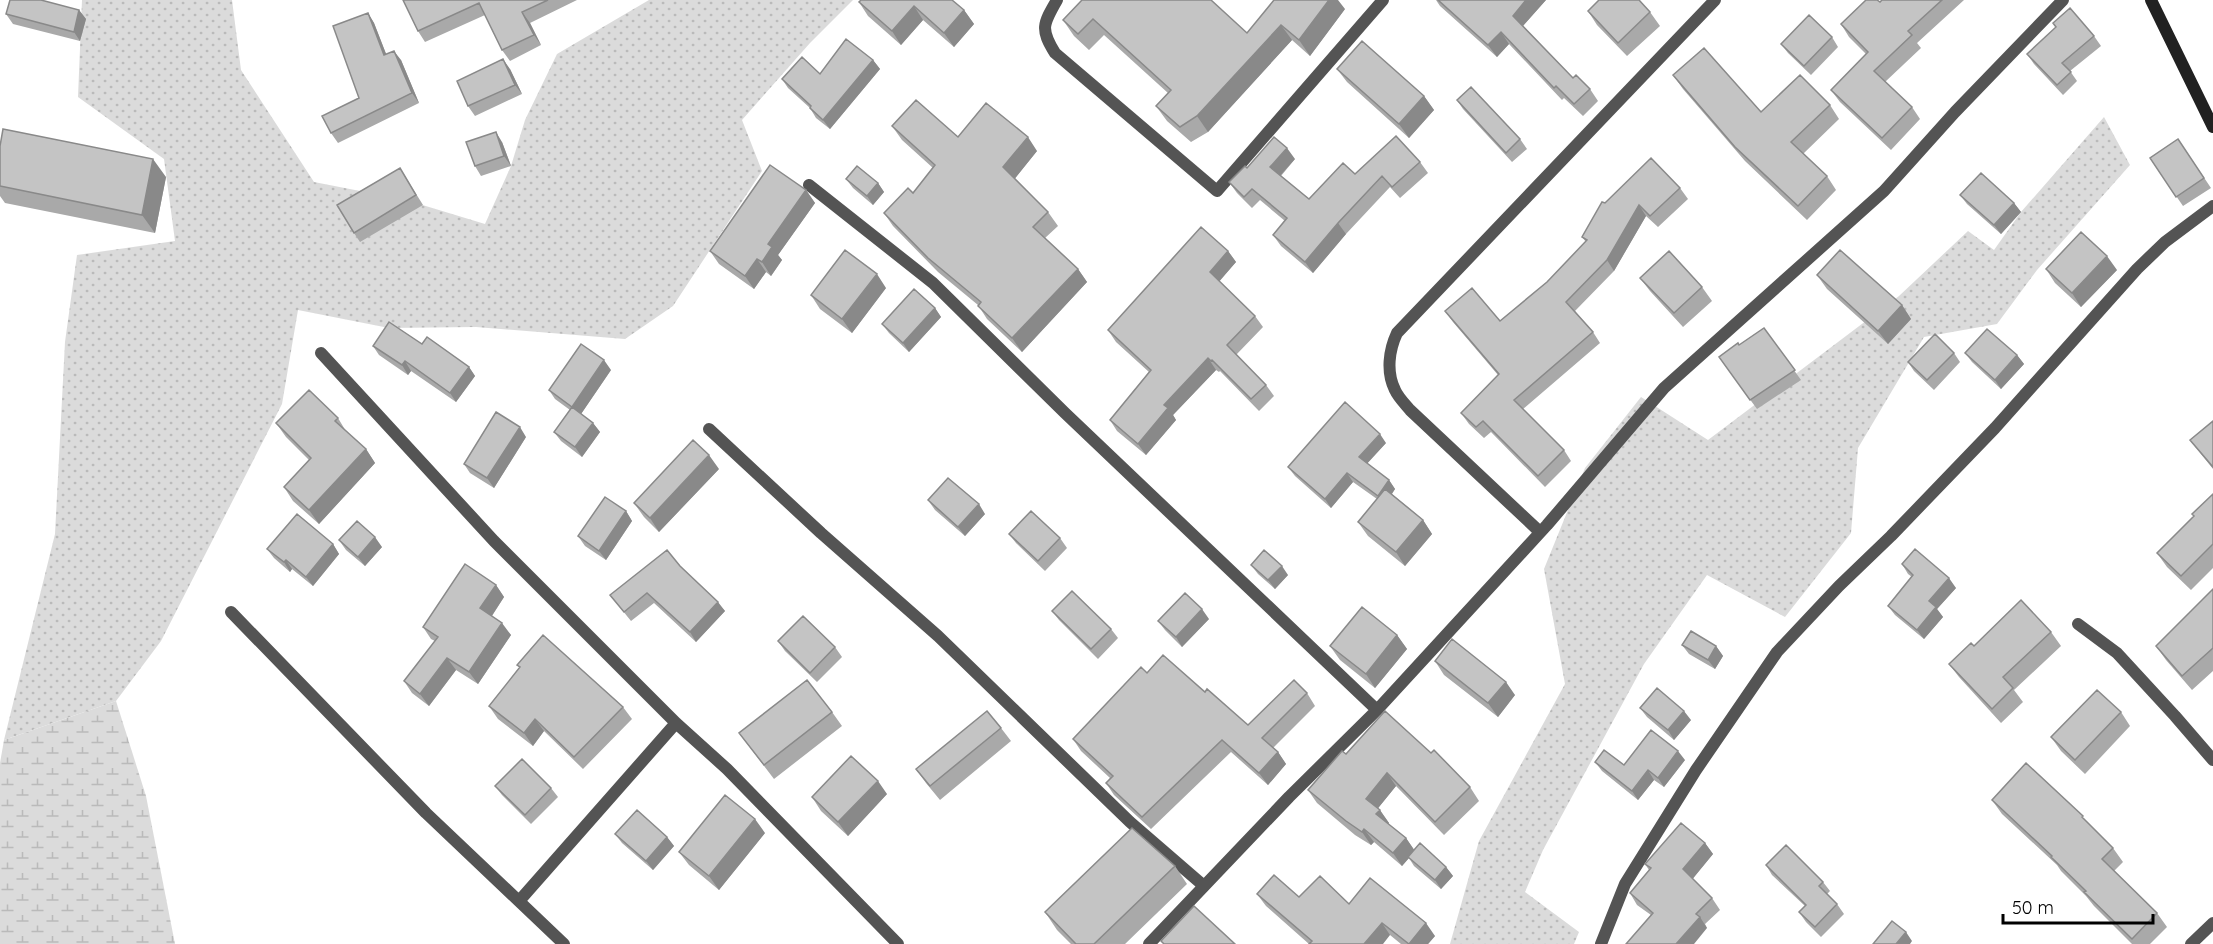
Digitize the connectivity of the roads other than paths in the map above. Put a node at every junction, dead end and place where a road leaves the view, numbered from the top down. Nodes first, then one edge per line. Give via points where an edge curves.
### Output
1 (1057, 0) edge
2 (1383, 0) edge
3 (1715, 0) edge
4 (2064, 0) edge
5 (2151, 0) edge
6 (2213, 127) edge
7 (809, 185) dead end
8 (2213, 206) edge
9 (321, 353) dead end
10 (709, 429) dead end
11 (1540, 532) junction
12 (231, 612) dead end
13 (2078, 624) dead end
14 (1377, 710) junction
15 (676, 723) junction
16 (2213, 760) edge
17 (1204, 886) junction
18 (519, 900) junction
19 (2213, 923) edge
20 (564, 944) edge
21 (898, 944) edge
22 (1149, 944) edge
23 (1601, 944) edge
24 (2191, 944) edge

1 - 2 street via 1044,29 1055,53 1217,191
3 - 11 street via 1397,333 1390,347 1395,390 1410,410
4 - 11 street via 1884,191 1664,388
5 - 6 main road
7 - 14 street via 933,283
8 - 23 street via 2137,269 1995,428 1777,652 1696,770 1625,884
9 - 15 street via 494,540
10 - 17 street via 938,636 1130,822
11 - 14 street
12 - 18 street via 426,813
13 - 16 street via 2117,653
14 - 17 street
15 - 18 street
15 - 21 street via 727,769
17 - 22 street
18 - 20 street
19 - 24 street

